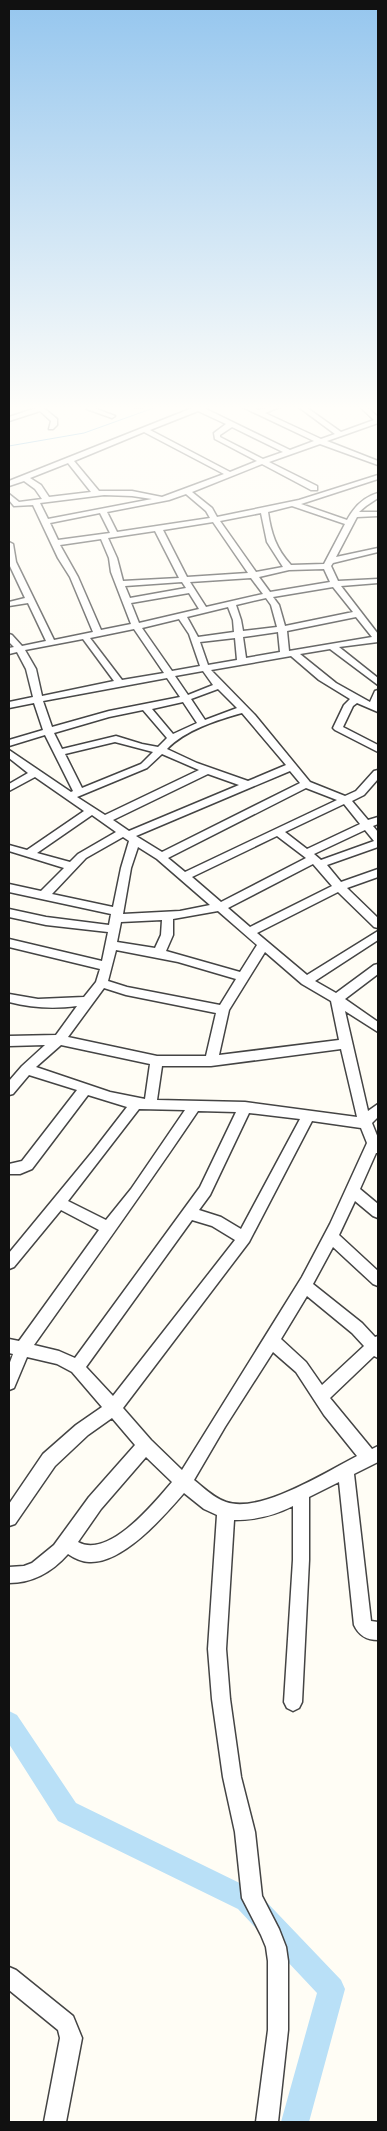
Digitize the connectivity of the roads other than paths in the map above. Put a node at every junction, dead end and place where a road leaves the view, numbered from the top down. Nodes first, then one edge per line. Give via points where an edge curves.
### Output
1 (37, 504) edge
2 (138, 504) edge
3 (205, 504) edge
4 (285, 504) edge
5 (295, 504) edge
6 (363, 504) edge
7 (264, 510) junction
8 (102, 511) junction
9 (378, 514) edge
10 (354, 515) junction
11 (214, 518) junction
12 (44, 522) junction
13 (349, 523) junction
14 (158, 529) junction
15 (115, 535) junction
16 (103, 536) junction
17 (9, 544) edge
18 (56, 544) junction
19 (378, 550) edge
20 (328, 563) junction
21 (289, 568) junction
22 (254, 575) junction
23 (185, 581) junction
24 (378, 581) edge
25 (120, 584) junction
26 (335, 584) junction
27 (191, 590) junction
28 (267, 595) junction
29 (29, 600) junction
30 (127, 601) junction
31 (9, 604) edge
32 (231, 604) junction
33 (204, 610) junction
34 (358, 614) junction
35 (182, 616) junction
36 (237, 620) junction
37 (136, 626) junction
38 (282, 628) junction
39 (262, 631) junction
40 (97, 632) junction
41 (239, 634) junction
42 (84, 635) junction
43 (9, 637) edge
44 (378, 639) edge
45 (195, 640) junction
46 (51, 642) junction
47 (333, 647) junction
48 (20, 649) junction
49 (9, 651) edge
50 (288, 654) junction
51 (242, 662) junction
52 (205, 668) junction
53 (171, 674) junction
54 (120, 683) junction
55 (220, 685) junction
56 (378, 687) edge
57 (357, 698) junction
58 (38, 700) junction
59 (185, 700) junction
60 (9, 705) edge
61 (146, 708) junction
62 (376, 708) edge
63 (244, 709) junction
64 (203, 724) junction
65 (49, 733) junction
66 (172, 738) junction
67 (9, 743) edge
68 (378, 749) edge
69 (161, 750) junction
70 (9, 753) edge
71 (58, 753) junction
72 (290, 767) junction
73 (208, 770) junction
74 (35, 773) junction
75 (378, 773) edge
76 (246, 784) junction
77 (306, 784) junction
78 (9, 788) edge
79 (74, 794) junction
80 (346, 800) junction
81 (91, 811) junction
82 (104, 820) junction
83 (378, 820) edge
84 (365, 825) junction
85 (278, 832) junction
86 (129, 835) junction
87 (378, 839) edge
88 (378, 843) edge
89 (9, 848) edge
90 (28, 854) junction
91 (161, 857) junction
92 (313, 859) junction
93 (71, 866) junction
94 (378, 873) edge
95 (185, 876) junction
96 (9, 888) edge
97 (339, 888) junction
98 (42, 896) junction
99 (221, 907) junction
100 (9, 914) edge
101 (374, 914) edge
102 (168, 916) junction
103 (116, 920) junction
104 (378, 924) edge
105 (248, 932) junction
106 (378, 935) edge
107 (9, 943) edge
108 (112, 945) junction
109 (263, 945) junction
110 (159, 952) junction
111 (107, 966) junction
112 (378, 968) edge
113 (242, 977) junction
114 (306, 981) junction
115 (101, 983) junction
116 (9, 998) edge
117 (337, 999) junction
118 (87, 1001) junction
119 (223, 1010) junction
120 (378, 1028) edge
121 (58, 1040) junction
122 (9, 1041) edge
123 (346, 1044) junction
124 (157, 1061) junction
125 (211, 1061) junction
126 (26, 1069) junction
127 (85, 1089) junction
128 (9, 1090) edge
129 (136, 1104) junction
130 (150, 1105) junction
131 (194, 1107) junction
132 (244, 1107) junction
133 (378, 1109) edge
134 (308, 1116) junction
135 (364, 1123) junction
136 (376, 1146) edge
137 (9, 1169) edge
138 (353, 1191) junction
139 (59, 1202) junction
140 (378, 1212) edge
141 (190, 1214) junction
142 (108, 1228) junction
143 (332, 1236) junction
144 (244, 1238) junction
145 (9, 1263) edge
146 (378, 1280) edge
147 (305, 1286) junction
148 (272, 1341) junction
149 (16, 1347) edge
150 (377, 1347) edge
151 (77, 1368) junction
152 (9, 1383) edge
153 (320, 1397) junction
154 (113, 1408) junction
155 (145, 1445) junction
156 (374, 1457) edge
157 (346, 1471) junction
158 (182, 1482) junction
159 (301, 1494) junction
160 (226, 1511) junction
161 (9, 1518) edge
162 (66, 1544) junction
163 (9, 1576) edge
164 (378, 1631) edge
165 (293, 1702) dead end
166 (9, 1977) edge
167 (54, 2122) edge
168 (267, 2122) edge

1 - 12 street
2 - 8 street
3 - 11 street
4 - 7 street
5 - 13 street
6 - 10 street
7 - 11 street
7 - 21 street via 271,546
8 - 12 street
8 - 15 street
9 - 10 street
10 - 13 street
11 - 14 street
11 - 22 street
12 - 18 street
13 - 20 street
14 - 15 street
14 - 23 street
15 - 16 street
16 - 18 street
16 - 25 street
17 - 29 street via 12,562
18 - 40 street
19 - 20 street
20 - 21 street
20 - 26 street
21 - 22 street
22 - 23 street
22 - 28 street
23 - 25 street
23 - 27 street
24 - 26 street
25 - 30 street
26 - 28 street
26 - 34 street
27 - 30 street
27 - 33 street
28 - 32 street
28 - 38 street via 278,612
29 - 31 street
29 - 46 street
30 - 37 street
32 - 33 street
32 - 36 street
33 - 35 street
34 - 38 street
34 - 44 street
35 - 37 street
35 - 45 street
36 - 39 street
36 - 41 street
37 - 40 street
37 - 53 street
38 - 39 street
38 - 50 street
39 - 41 street
40 - 42 street
41 - 45 street
41 - 51 street
42 - 46 street
42 - 54 street
43 - 48 street
44 - 47 street
45 - 52 street
46 - 48 street
47 - 50 street
47 - 56 street
48 - 49 street
48 - 58 street via 31,669
50 - 51 street
50 - 57 street
51 - 52 street
52 - 53 street
52 - 55 street
53 - 54 street
53 - 59 street
54 - 58 street
55 - 59 street
55 - 63 street
56 - 62 street
57 - 62 street
57 - 68 street via 338,728
58 - 60 street
58 - 65 street
59 - 61 street
59 - 64 street
61 - 65 street via 109,714
61 - 66 street
63 - 64 street
63 - 72 street
64 - 66 street
65 - 67 street
65 - 71 street
66 - 69 street
69 - 71 street via 111,739
69 - 73 street
69 - 79 street via 144,766
70 - 74 street
71 - 79 street
72 - 76 street
72 - 77 street
73 - 76 street
73 - 82 street
74 - 78 street
74 - 79 street
75 - 80 street via 360,793
76 - 86 street
77 - 80 street
77 - 91 street
79 - 81 street
80 - 84 street
80 - 85 street
81 - 82 street
81 - 90 street
82 - 86 street
83 - 84 street
84 - 87 street
84 - 92 street
85 - 92 street
85 - 95 street
86 - 91 street
86 - 93 street via 82,856
86 - 103 street
88 - 92 street
89 - 90 street
90 - 93 street
91 - 95 street
92 - 97 street
92 - 99 street
93 - 98 street
94 - 97 street
95 - 99 street
96 - 98 street
97 - 101 street
97 - 105 street
98 - 103 street
99 - 102 street
99 - 105 street
100 - 103 street via 46,921
101 - 104 street
102 - 103 street
102 - 110 street via 167,935
103 - 108 street
105 - 109 street
106 - 114 street
107 - 111 street
108 - 110 street
108 - 111 street
109 - 113 street
109 - 114 street
110 - 113 street
111 - 115 street
112 - 117 street
113 - 119 street
114 - 117 street
115 - 118 street
115 - 119 street
116 - 118 street via 43,1004
117 - 120 street
117 - 123 street
118 - 121 street
119 - 125 street
121 - 122 street
121 - 124 street
121 - 126 street
123 - 125 street
123 - 135 street
124 - 125 street
124 - 130 street
126 - 127 street
126 - 128 street
127 - 129 street
127 - 137 street via 26,1165
129 - 130 street
129 - 139 street
130 - 131 street
131 - 132 street
131 - 142 street via 136,1193
132 - 134 street
132 - 141 street via 205,1192
133 - 135 street
134 - 135 street
134 - 144 street
135 - 136 street
136 - 138 street
138 - 140 street
138 - 143 street
139 - 142 street
139 - 145 street
141 - 144 street via 216,1220
141 - 151 street
142 - 149 street
143 - 146 street
143 - 147 street
144 - 154 street
147 - 148 street
147 - 150 street
148 - 153 street via 300,1367
148 - 158 street
149 - 151 street via 59,1358
149 - 152 street
150 - 153 street
151 - 154 street
153 - 156 street
154 - 155 street
154 - 161 street via 49,1460
155 - 158 street
155 - 162 street
156 - 157 street
157 - 159 street
157 - 164 street via 363,1625 370,1631
158 - 160 street
158 - 162 street via 144,1525 100,1553 89,1555
159 - 160 street via 271,1508 252,1512
159 - 165 street via 301,1560
160 - 168 street via 217,1650 221,1699 232,1777 245,1832 252,1898 269,1929 278,1961 278,2030
162 - 163 street via 30,1574
166 - 167 street via 66,2023 69,2029 71,2038

